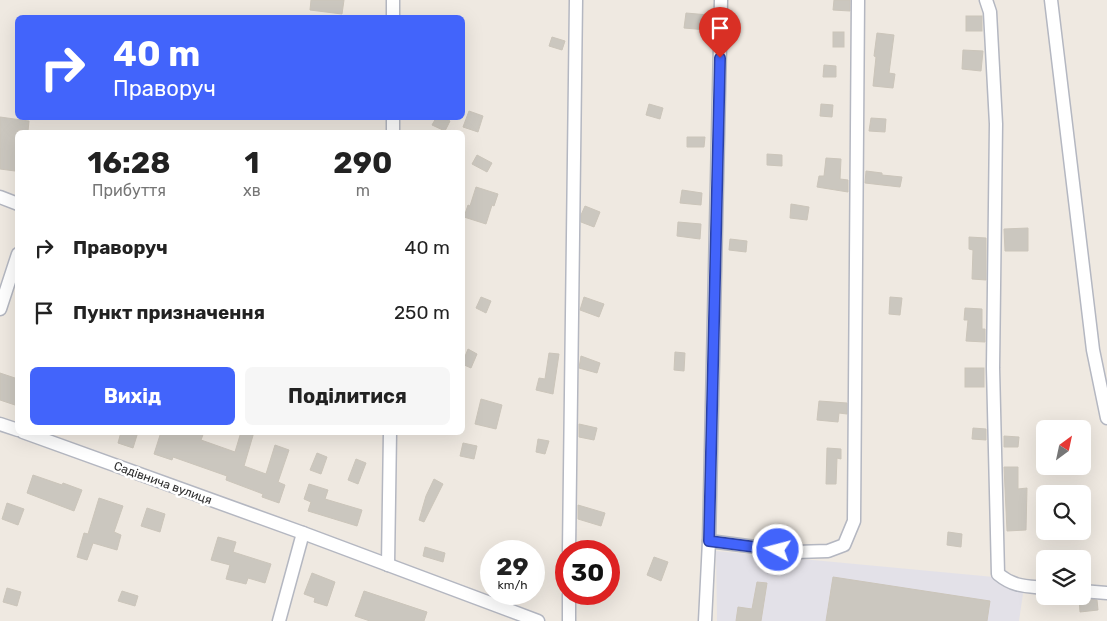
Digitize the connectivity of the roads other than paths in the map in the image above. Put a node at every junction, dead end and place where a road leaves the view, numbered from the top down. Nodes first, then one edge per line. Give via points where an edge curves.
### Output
1 (393, 0) edge
2 (576, 0) edge
3 (721, 0) edge
4 (858, 0) edge
5 (986, 0) edge
6 (1051, 0) edge
7 (393, 15) edge
8 (0, 197) edge
9 (15, 203) edge
10 (15, 263) edge
11 (0, 308) edge
12 (1107, 418) edge
13 (0, 424) edge
14 (15, 429) edge
15 (31, 435) edge
16 (390, 435) edge
17 (302, 533) junction
18 (569, 540) edge
19 (709, 541) junction
20 (388, 565) junction
21 (1036, 587) edge
22 (1091, 592) edge
23 (1107, 593) edge
24 (569, 605) edge
25 (279, 621) edge
26 (538, 621) edge
27 (568, 621) edge
28 (705, 621) edge

1 - 7 street
2 - 18 street
3 - 19 street
4 - 19 street via 854,521 844,545 828,551 795,552
5 - 21 street via 990,12 996,124 993,368 998,574 1018,586
6 - 12 street via 1093,350
8 - 9 street
10 - 11 street
13 - 14 street
15 - 17 street, Садівнича вулиця
16 - 20 street
17 - 20 street, Садівнича вулиця
17 - 25 street
19 - 28 street
20 - 26 street, Садівнича вулиця
22 - 23 street
24 - 27 street

